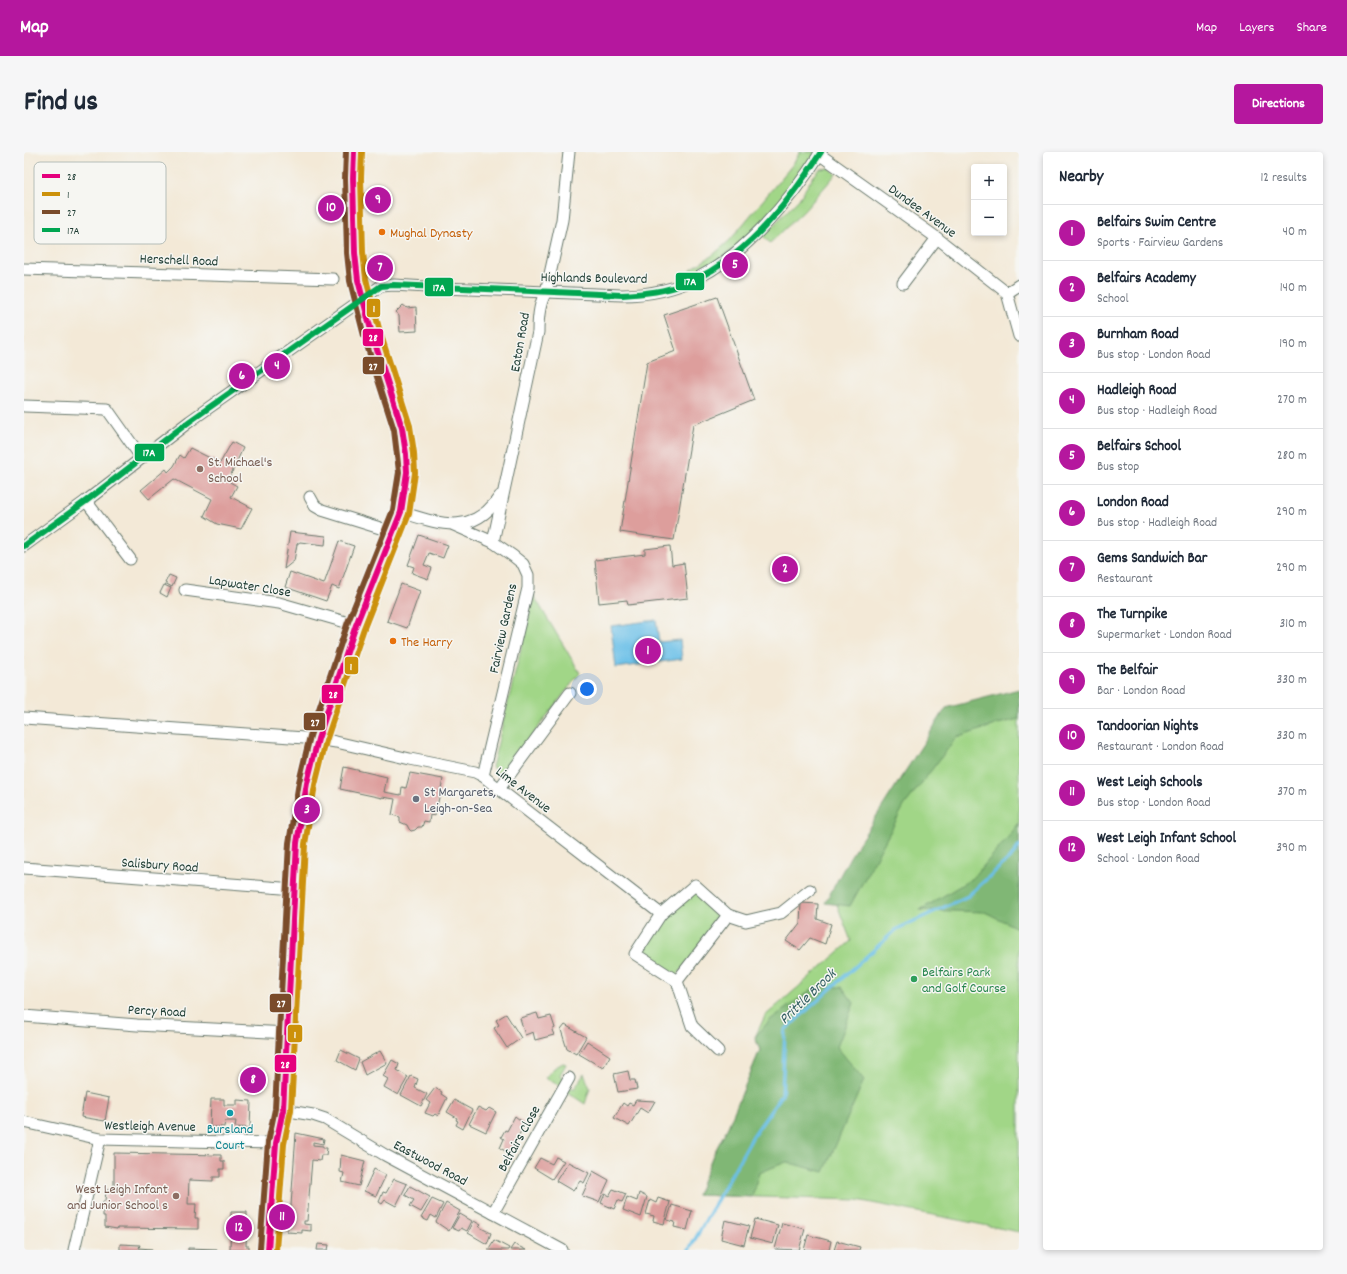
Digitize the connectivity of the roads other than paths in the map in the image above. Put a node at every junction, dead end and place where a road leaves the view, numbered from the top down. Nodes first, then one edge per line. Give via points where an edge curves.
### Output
1 (354, 152) edge
2 (569, 152) edge
3 (820, 153) edge
4 (937, 238) junction
5 (24, 269) edge
6 (333, 279) dead end
7 (902, 283) dead end
8 (1019, 285) edge
9 (546, 292) junction
10 (1007, 293) junction
11 (362, 299) junction
12 (1019, 336) edge
13 (24, 406) edge
14 (141, 457) junction
15 (503, 491) junction
16 (310, 497) dead end
17 (86, 500) junction
18 (401, 512) junction
19 (454, 525) junction
20 (393, 532) junction
21 (493, 542) junction
22 (24, 546) edge
23 (130, 559) dead end
24 (185, 590) dead end
25 (356, 625) junction
26 (570, 693) dead end
27 (24, 718) edge
28 (318, 739) junction
29 (483, 776) junction
30 (499, 789) junction
31 (24, 868) edge
32 (295, 889) junction
33 (810, 890) dead end
34 (662, 914) junction
35 (728, 915) junction
36 (677, 981) junction
37 (24, 1016) edge
38 (288, 1033) junction
39 (718, 1051) dead end
40 (569, 1078) dead end
41 (283, 1110) junction
42 (24, 1122) edge
43 (100, 1139) junction
44 (276, 1143) junction
45 (493, 1213) junction
46 (74, 1250) edge
47 (268, 1250) edge
48 (562, 1250) edge

1 - 11 main road via 355,253
2 - 9 street, Eaton Road via 562,220
3 - 4 street, Dundee Avenue
3 - 9 street, Highlands Boulevard via 786,201 753,238 730,258 701,277 661,292 635,295
4 - 7 street
4 - 10 street, Dundee Avenue
5 - 6 street, Herschell Road
8 - 10 street
9 - 11 street, Highlands Boulevard via 394,284 381,286
9 - 15 street, Eaton Road
10 - 12 street
11 - 14 street, Highlands Boulevard
11 - 18 main road via 402,428 407,472
13 - 14 street via 106,409
14 - 17 street, Highlands Boulevard
15 - 19 street, Eaton Road via 492,508 482,516 471,522
15 - 21 street, Eaton Road
16 - 20 street via 315,506 322,510
17 - 22 street, Highlands Boulevard
17 - 23 street
18 - 19 street, Eaton Road
18 - 20 main road
19 - 21 street, Fairview Gardens
20 - 25 main road
21 - 29 street, Fairview Gardens via 523,564 528,575 528,588
24 - 25 street, Lapwater Close via 279,603
25 - 28 main road
26 - 30 street
27 - 28 street, Lime Avenue
28 - 29 street, Lime Avenue via 475,772
28 - 32 main road via 307,783 297,843
29 - 30 street, Lime Avenue
30 - 34 street, Lime Avenue
31 - 32 street, Salisbury Road
32 - 38 main road
33 - 35 street via 781,913 746,921
34 - 35 street via 695,885
34 - 36 street via 635,954
35 - 36 street
36 - 39 street via 692,1026
37 - 38 street, Percy Road
38 - 41 main road
40 - 45 street, Belfairs Close
41 - 44 main road
41 - 45 street, Eastwood Road via 325,1119 385,1155
42 - 43 street, Westleigh Avenue
43 - 44 street, Westleigh Avenue
43 - 46 street
44 - 47 main road
45 - 48 street, Eastwood Road

